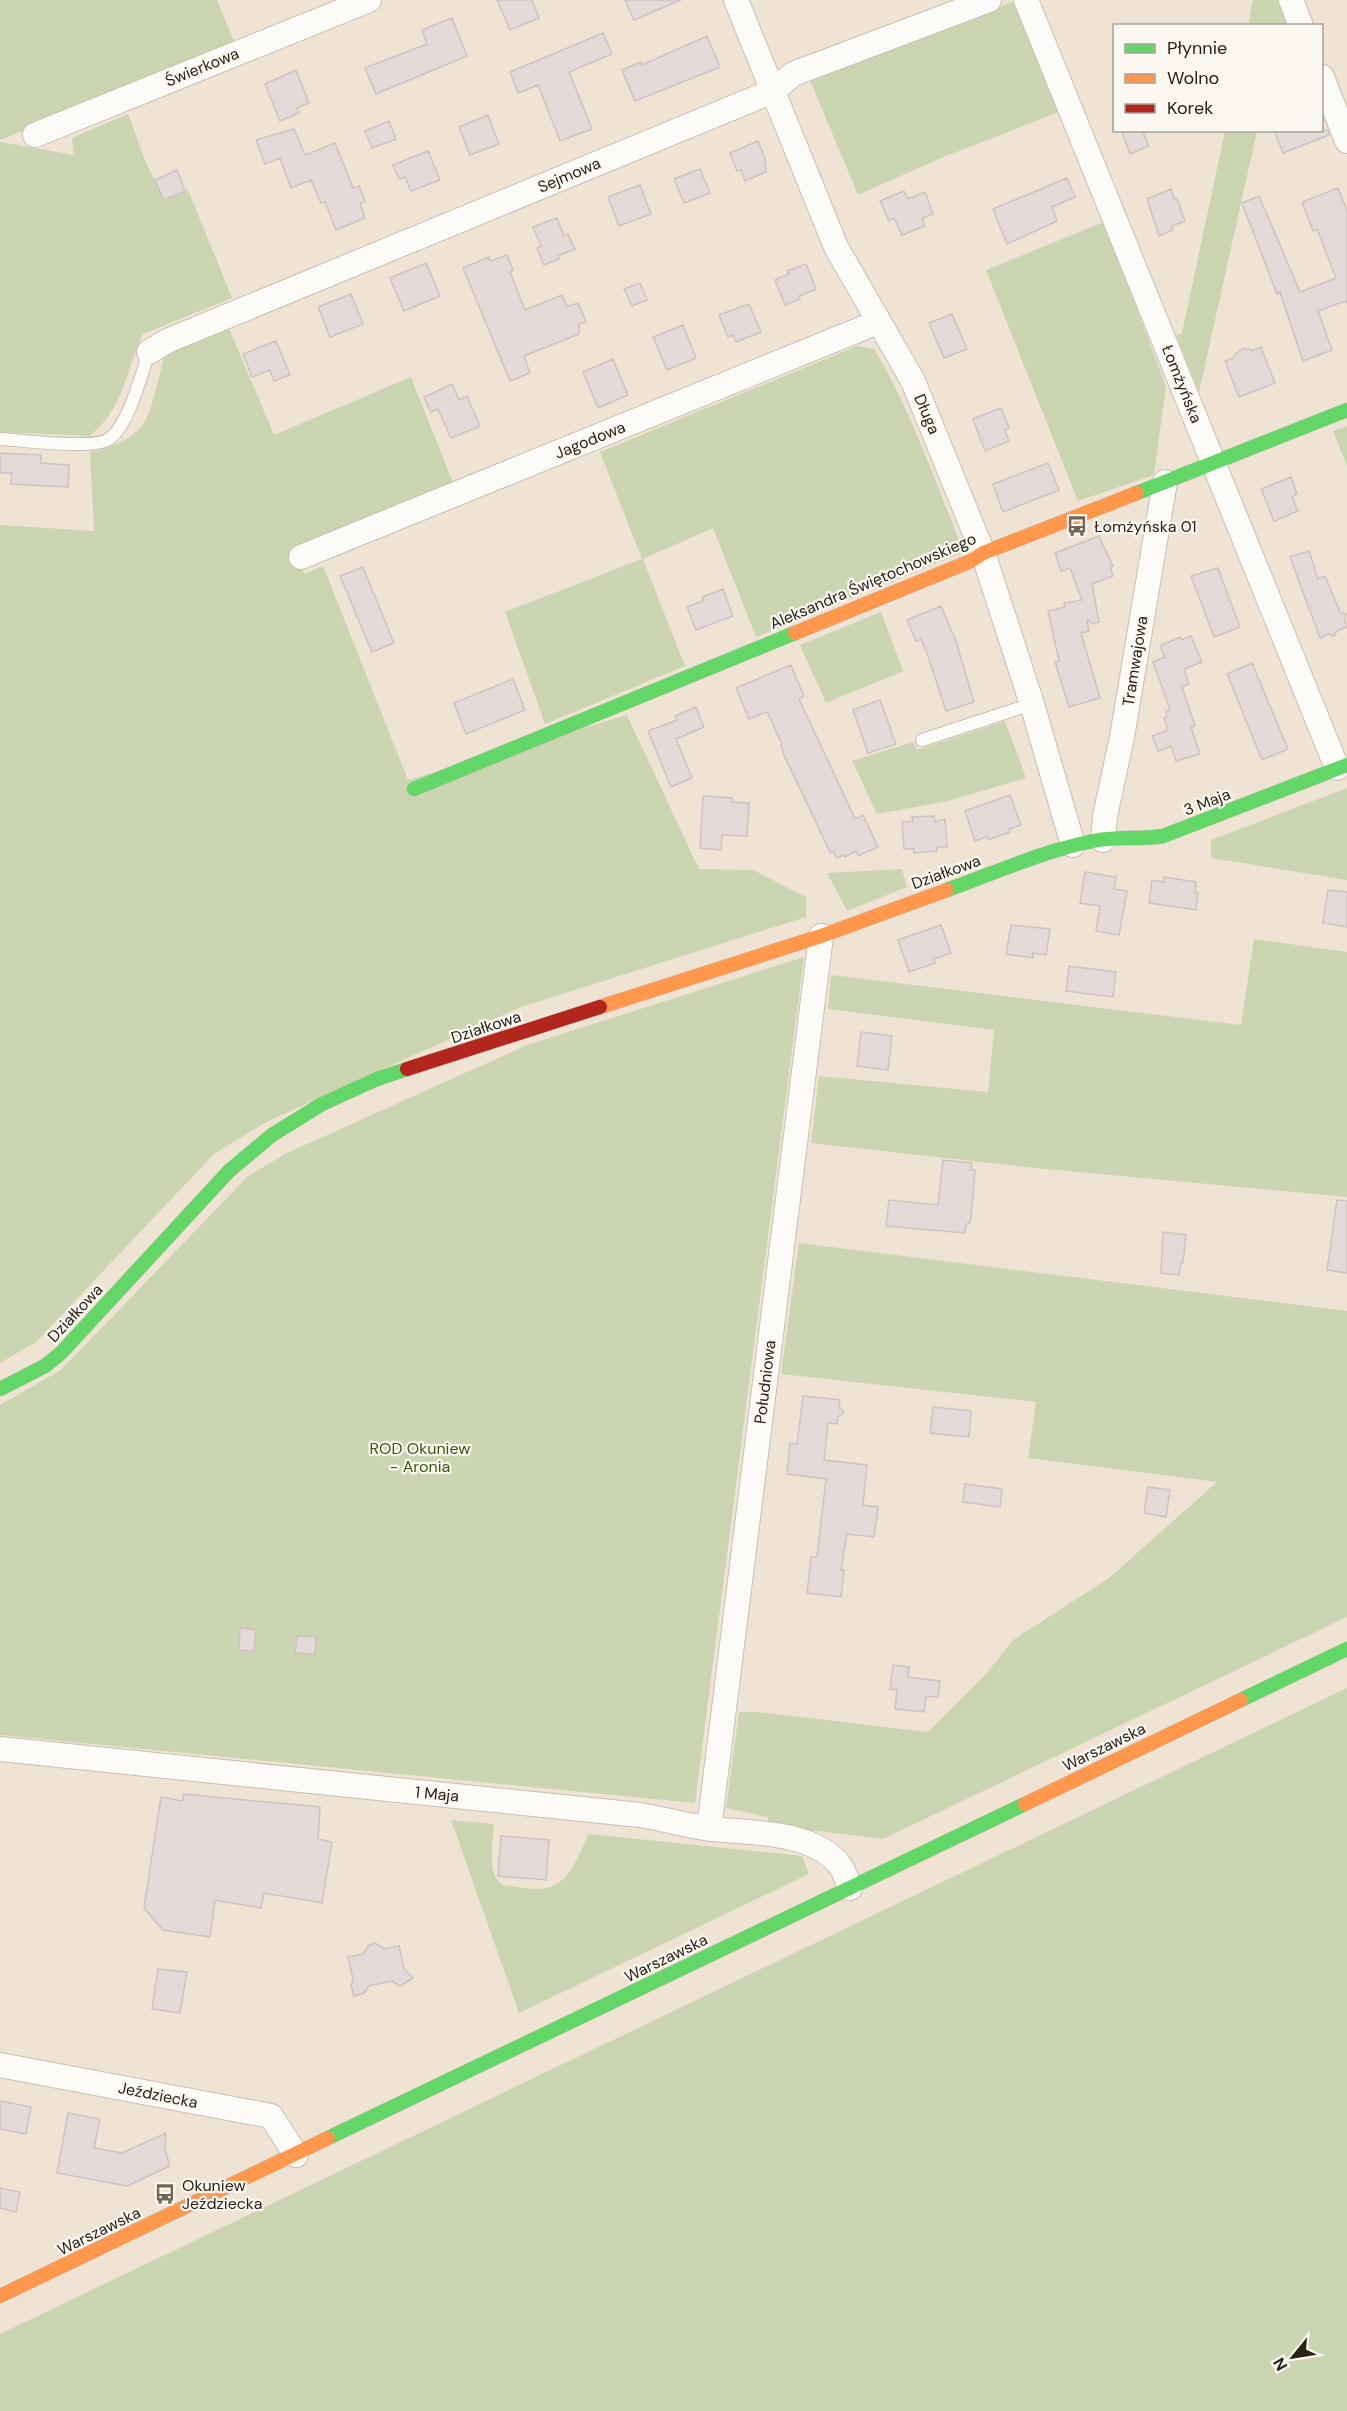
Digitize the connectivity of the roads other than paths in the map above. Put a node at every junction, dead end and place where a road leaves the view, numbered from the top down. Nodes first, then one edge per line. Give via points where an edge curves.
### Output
1 (369, 0) edge
2 (736, 0) edge
3 (989, 0) edge
4 (1026, 0) edge
5 (1291, 0) edge
6 (1300, 24) edge
7 (1323, 80) edge
8 (773, 90) junction
9 (35, 135) dead end
10 (1347, 141) edge
11 (878, 322) junction
12 (150, 352) joint
13 (1347, 411) edge
14 (0, 439) edge
15 (1214, 462) junction
16 (1165, 482) junction
17 (983, 554) junction
18 (302, 557) dead end
19 (1032, 704) junction
20 (922, 740) dead end
21 (1342, 766) edge
22 (414, 789) dead end
23 (1103, 840) junction
24 (1072, 845) junction
25 (821, 936) junction
26 (0, 1389) edge
27 (1347, 1649) edge
28 (0, 1749) edge
29 (709, 1828) junction
30 (850, 1888) junction
31 (0, 2065) edge
32 (296, 2155) junction
33 (0, 2296) edge

1 - 9 street, Świerkowa
2 - 8 street, Długa
3 - 8 street, Sejmowa via 793,74
4 - 15 street, Łomżyńska
5 - 6 street
7 - 10 street
8 - 11 street, Długa via 836,247
8 - 12 street, Sejmowa via 167,341
11 - 17 street, Długa via 913,381
11 - 18 street, Jagodowa
12 - 14 lane via 126,415 108,441 84,445
13 - 15 street, Aleksandra Świętochowskiego
15 - 16 street, Aleksandra Świętochowskiego
15 - 21 street, Łomżyńska
16 - 17 street, Aleksandra Świętochowskiego
16 - 23 street, Tramwajowa
17 - 19 street, Długa
17 - 22 street, Aleksandra Świętochowskiego
19 - 20 lane
19 - 24 street, Długa
21 - 23 street, 3 Maja via 1162,836
23 - 24 street, 3 Maja
24 - 25 street, Działkowa
25 - 26 street, Działkowa via 377,1079 322,1104 272,1135 229,1171 61,1353 45,1366
25 - 29 street, Południowa
27 - 30 street, Warszawska
28 - 29 street, 1 Maja via 640,1815
29 - 30 street, 1 Maja via 800,1840 831,1857
30 - 32 street, Warszawska
31 - 32 street, Jeździecka via 271,2116
32 - 33 street, Warszawska

